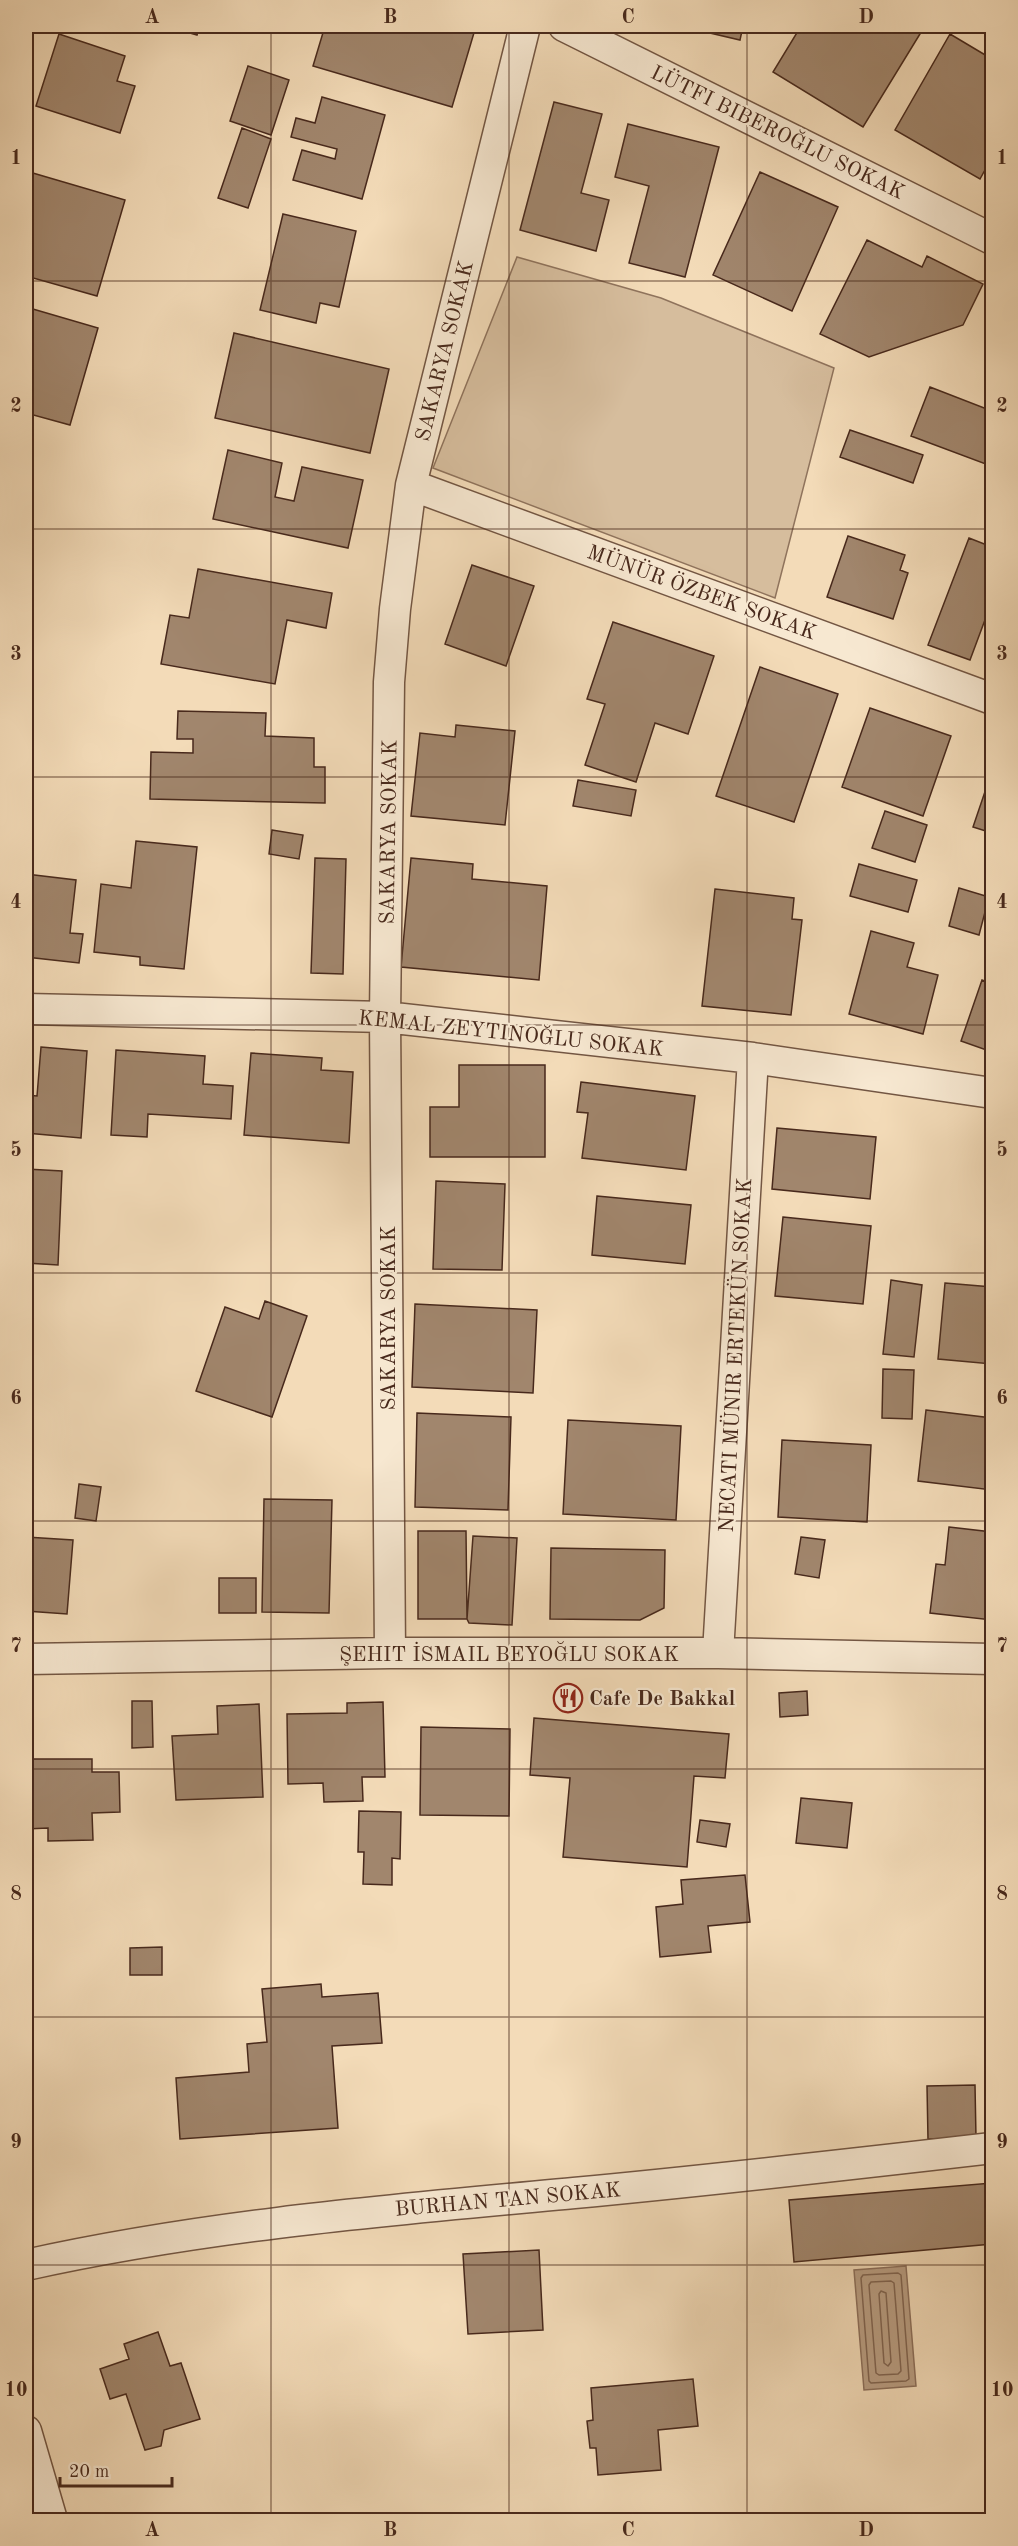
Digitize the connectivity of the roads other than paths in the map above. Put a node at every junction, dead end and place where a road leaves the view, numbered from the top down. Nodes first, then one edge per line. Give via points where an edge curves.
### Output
1 (525, 26) edge
2 (564, 26) edge
3 (993, 239) edge
4 (411, 485) junction
5 (993, 699) edge
6 (26, 1009) edge
7 (386, 1017) junction
8 (753, 1058) junction
9 (993, 1093) edge
10 (390, 1653) junction
11 (718, 1653) junction
12 (26, 1659) edge
13 (993, 1659) edge
14 (993, 2148) edge
15 (26, 2265) edge
16 (26, 2431) edge
17 (52, 2520) edge

1 - 4 street, SAKARYA SOKAK
2 - 3 street, LÜTFI BIBEROĞLU SOKAK
4 - 5 street, MÜNÜR ÖZBEK SOKAK
4 - 7 street, SAKARYA SOKAK via 394,609 389,682
6 - 7 street, KEMAL ZEYTINOĞLU SOKAK
7 - 8 street, KEMAL ZEYTINOĞLU SOKAK
7 - 10 street, SAKARYA SOKAK
8 - 9 street, KEMAL ZEYTINOĞLU SOKAK
8 - 11 street, NECATI MÜNIR ERTEKÜN SOKAK
10 - 11 street, ŞEHIT İSMAIL BEYOĞLU SOKAK
10 - 12 street, ŞEHIT İSMAIL BEYOĞLU SOKAK
11 - 13 street, ŞEHIT İSMAIL BEYOĞLU SOKAK
14 - 15 street, BURHAN TAN SOKAK via 669,2184 303,2218
16 - 17 street

